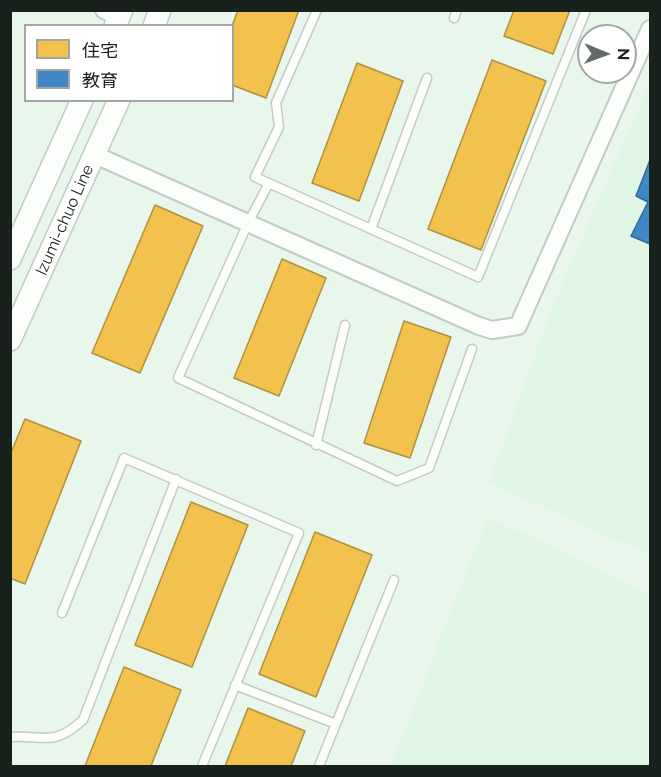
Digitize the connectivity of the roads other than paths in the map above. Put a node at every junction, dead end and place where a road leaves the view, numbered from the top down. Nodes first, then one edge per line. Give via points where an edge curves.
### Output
1 (316, 10) edge
2 (586, 10) edge
3 (651, 29) edge
4 (427, 78) dead end
5 (81, 102) edge
6 (118, 102) edge
7 (94, 155) junction
8 (269, 183) junction
9 (248, 223) junction
10 (371, 229) junction
11 (10, 259) edge
12 (345, 325) dead end
13 (10, 340) edge
14 (472, 349) dead end
15 (316, 445) junction
16 (176, 479) junction
17 (394, 580) dead end
18 (62, 613) dead end
19 (235, 685) junction
20 (336, 724) junction
21 (10, 737) edge
22 (202, 766) edge
23 (319, 766) edge

1 - 8 lane via 276,103 279,127 255,177
2 - 10 lane via 478,277
3 - 9 street via 518,326 492,330 479,326
4 - 10 lane
5 - 11 street, Izumi-chuo Line
6 - 7 street, Izumi-chuo Line
7 - 9 street
7 - 13 street, Izumi-chuo Line
8 - 9 lane
8 - 10 lane
9 - 15 lane via 178,378
12 - 15 lane
14 - 15 lane via 429,468 397,481
16 - 18 lane via 124,458
16 - 19 lane via 299,533
16 - 21 lane via 83,720 68,734 48,740
17 - 20 lane
19 - 20 lane
19 - 22 lane
20 - 23 lane

